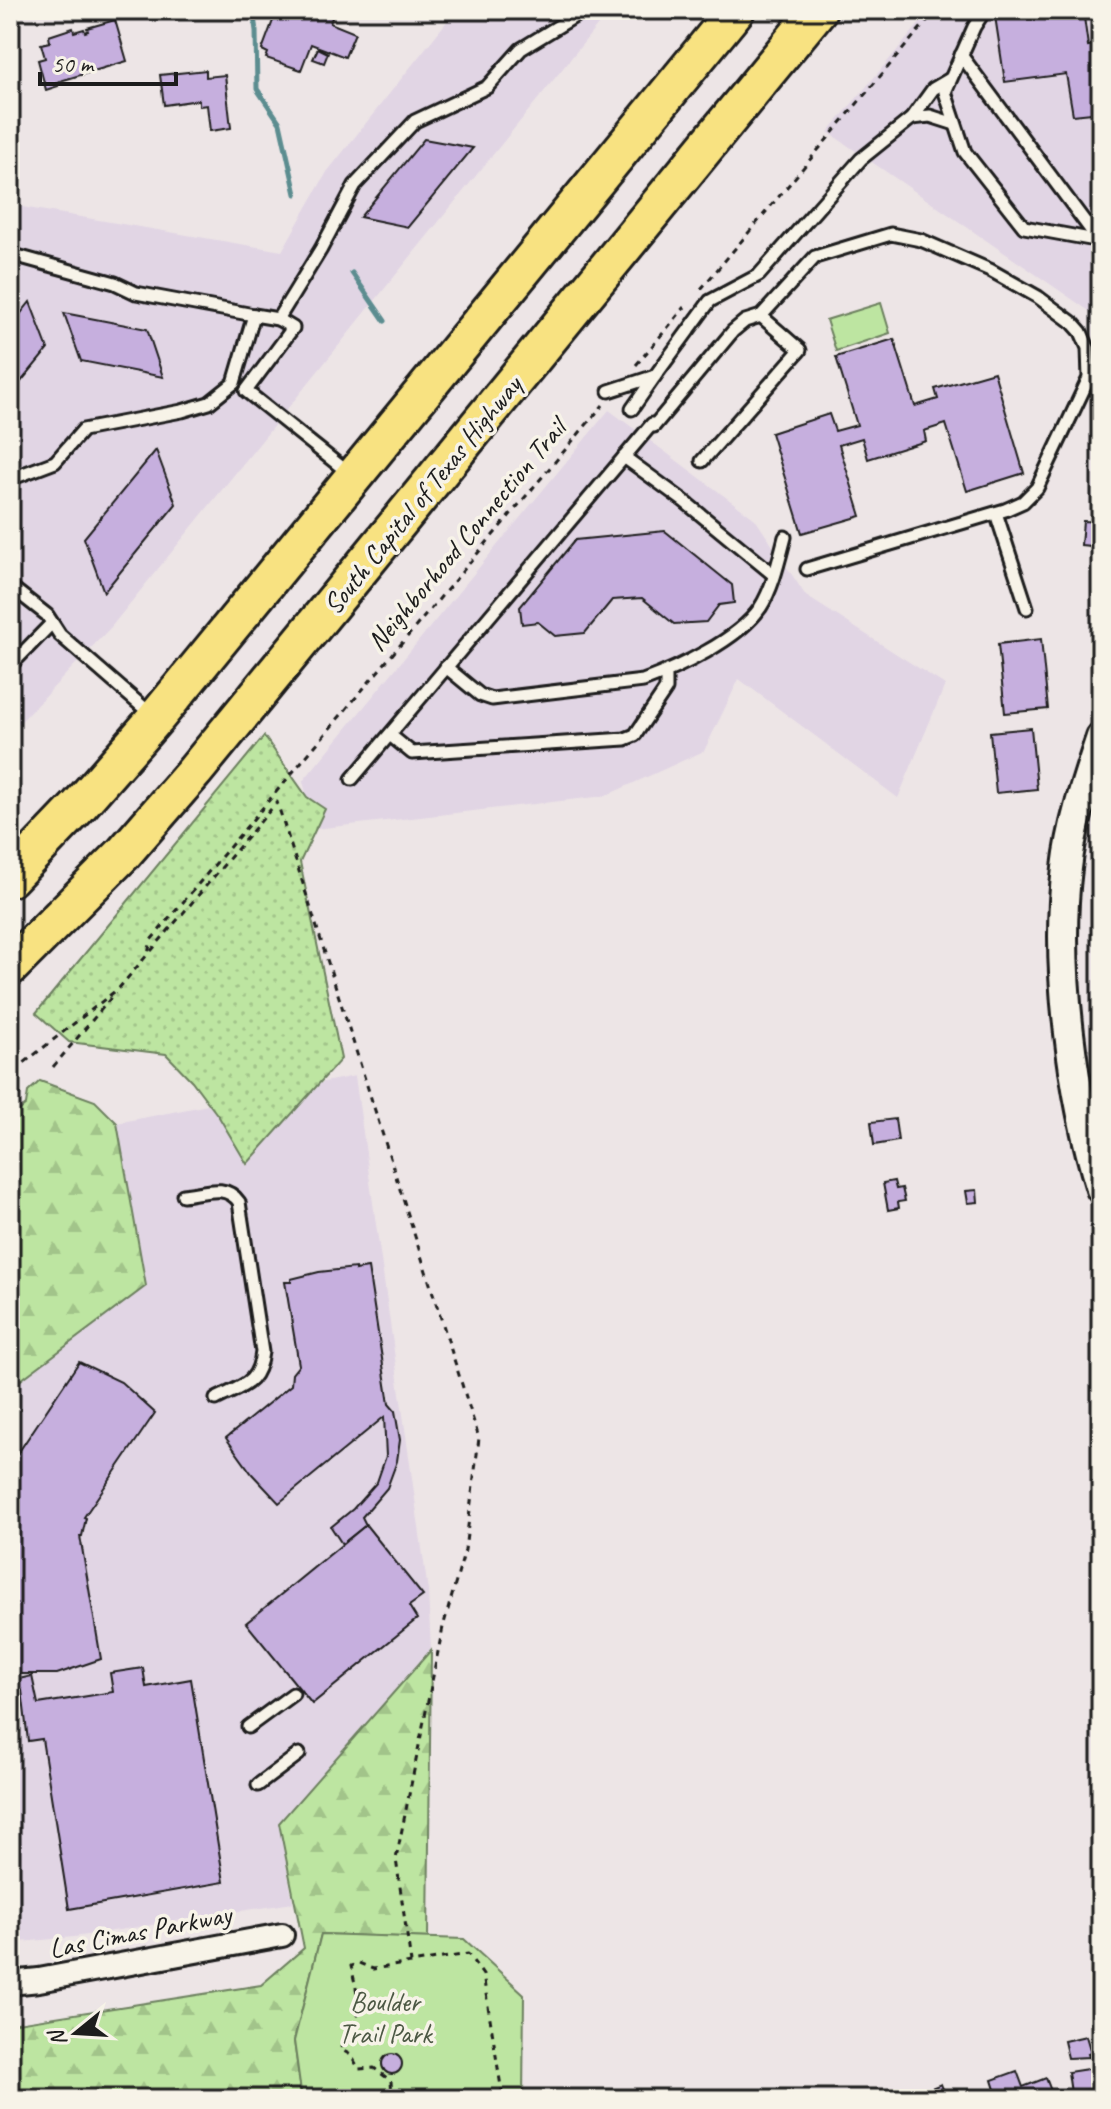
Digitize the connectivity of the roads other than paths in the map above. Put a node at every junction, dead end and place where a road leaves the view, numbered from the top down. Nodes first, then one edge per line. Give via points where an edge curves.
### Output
1 (580, 10) edge
2 (736, 10) edge
3 (818, 10) edge
4 (985, 10) edge
5 (961, 55) junction
6 (951, 79) junction
7 (912, 118) junction
8 (955, 124) junction
9 (1100, 241) edge
10 (10, 254) edge
11 (254, 315) junction
12 (761, 316) junction
13 (278, 319) junction
14 (655, 376) junction
15 (234, 383) junction
16 (613, 390) road end
17 (246, 391) junction
18 (632, 409) dead end
19 (624, 457) junction
20 (702, 461) dead end
21 (353, 477) junction
22 (10, 479) edge
23 (996, 513) junction
24 (785, 537) dead end
25 (807, 569) dead end
26 (774, 575) junction
27 (10, 586) edge
28 (1027, 608) dead end
29 (52, 623) junction
30 (10, 666) edge
31 (446, 667) junction
32 (666, 672) junction
33 (156, 718) junction
34 (390, 735) junction
35 (1101, 737) edge
36 (352, 779) dead end
37 (10, 878) edge
38 (10, 967) edge
39 (1101, 1189) edge
40 (183, 1195) dead end
41 (216, 1399) dead end
42 (293, 1694) dead end
43 (248, 1727) dead end
44 (299, 1754) dead end
45 (258, 1785) dead end
46 (282, 1935) dead end
47 (10, 1983) edge

1 - 13 lane via 521,49 487,87 415,121 355,185
2 - 21 highway
3 - 38 highway, South Capital of Texas Highway via 217,746 123,854
4 - 5 lane
5 - 6 lane
5 - 9 lane
6 - 7 lane via 933,89
6 - 8 lane via 945,92
7 - 8 lane via 930,116
7 - 14 lane via 861,159 759,275 710,301
8 - 9 lane via 965,152 1024,227
10 - 11 lane via 136,293
11 - 13 lane
11 - 15 lane
12 - 19 lane via 733,331
12 - 20 lane via 800,350
12 - 23 lane via 815,257 891,234 921,240 990,270 1073,323 1088,348 1089,378 1037,488 1023,502
13 - 17 lane via 293,328
14 - 16 lane
14 - 18 lane
15 - 17 lane
15 - 22 lane via 209,403 83,430 55,462
17 - 21 lane
19 - 26 lane
19 - 31 lane
21 - 33 highway
23 - 25 lane
23 - 28 lane
24 - 26 lane
26 - 32 lane via 760,608 745,624
27 - 29 lane
29 - 30 lane
29 - 33 lane
31 - 32 lane via 492,699 643,681
31 - 34 lane
32 - 34 lane via 666,689 635,735 625,739 412,753
33 - 37 highway
34 - 36 lane
35 - 39 street via 1067,868 1064,944 1082,1111
40 - 41 lane via 223,1190 239,1202 262,1352 254,1379
42 - 43 lane
44 - 45 lane
46 - 47 street, Las Cimas Parkway

